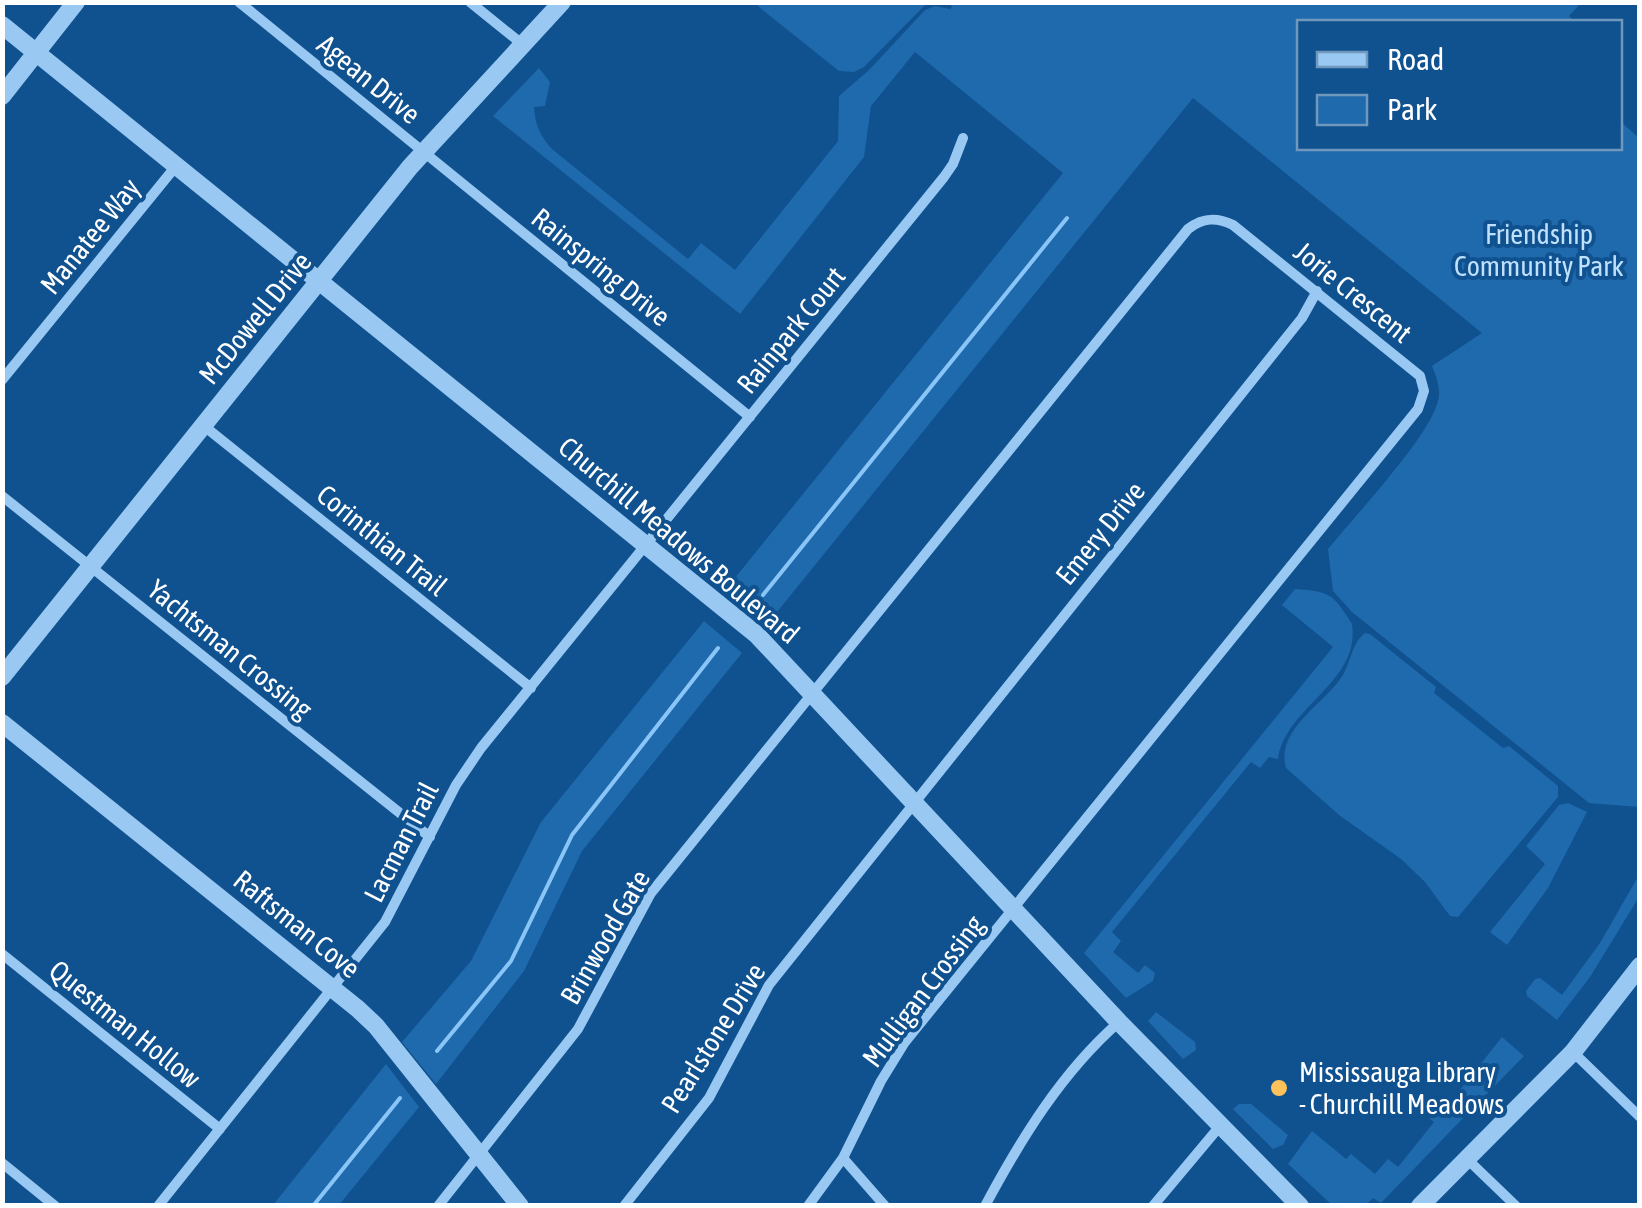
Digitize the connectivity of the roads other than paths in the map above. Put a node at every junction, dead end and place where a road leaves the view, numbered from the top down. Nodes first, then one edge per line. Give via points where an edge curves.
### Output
1 (76, 2) edge
2 (238, 2) edge
3 (470, 2) edge
4 (562, 2) edge
5 (2, 26) edge
6 (522, 44) junction
7 (36, 53) junction
8 (2, 96) edge
9 (963, 138) dead end
10 (424, 152) junction
11 (176, 166) junction
12 (319, 282) junction
13 (1317, 291) junction
14 (2, 380) edge
15 (750, 417) junction
16 (204, 426) junction
17 (2, 496) edge
18 (646, 545) junction
19 (91, 567) junction
20 (2, 677) edge
21 (531, 688) junction
22 (812, 692) junction
23 (2, 722) edge
24 (916, 801) junction
25 (430, 837) junction
26 (1015, 908) junction
27 (2, 954) edge
28 (1640, 966) edge
29 (332, 987) junction
30 (1119, 1022) junction
31 (1574, 1052) junction
32 (1640, 1117) edge
33 (1220, 1126) junction
34 (220, 1128) junction
35 (478, 1156) junction
36 (844, 1158) junction
37 (1466, 1158) junction
38 (2, 1163) edge
39 (55, 1206) edge
40 (158, 1206) edge
41 (438, 1206) edge
42 (520, 1206) edge
43 (624, 1206) edge
44 (808, 1206) edge
45 (885, 1206) edge
46 (984, 1206) edge
47 (1153, 1206) edge
48 (1300, 1206) edge
49 (1420, 1206) edge
50 (1516, 1206) edge

1 - 7 street
2 - 10 street, Agean Drive
3 - 6 street
4 - 6 street, McDowell Drive
5 - 7 street, Churchill Meadows Boulevard
6 - 10 street, McDowell Drive
7 - 8 street
7 - 11 street, Churchill Meadows Boulevard
9 - 15 street, Rainpark Court via 944,177
10 - 12 street, McDowell Drive
10 - 15 street, Rainspring Drive
11 - 12 street, Churchill Meadows Boulevard
11 - 14 street, Manatee Way
12 - 16 street, McDowell Drive
12 - 18 street, Churchill Meadows Boulevard
13 - 22 street, Jorie Crescent via 1233,225 1220,218 1198,221
13 - 24 street, Emery Drive
13 - 26 street, Jorie Crescent via 1420,376 1418,409
15 - 18 street, Rainpark Court
16 - 19 street, McDowell Drive
16 - 21 street, Corinthian Trail
17 - 19 street, Yachtsman Crossing
18 - 21 street, Lacman Trail
18 - 22 street, Churchill Meadows Boulevard via 757,635
19 - 20 street, McDowell Drive
19 - 25 street, Yachtsman Crossing
21 - 25 street, Lacman Trail via 466,769
22 - 24 street, Churchill Meadows Boulevard
22 - 35 street, Brinwood Gate via 651,893 578,1029
23 - 29 street, Raftsman Cove
24 - 26 street, Churchill Meadows Boulevard
24 - 43 street, Pearlstone Drive via 768,986 709,1098
25 - 29 street, Lacman Trail via 395,908
26 - 30 street, Churchill Meadows Boulevard
26 - 36 street, Mulligan Crossing via 905,1042
27 - 34 street, Questman Hollow
28 - 31 street
29 - 34 street, Lacman Trail
29 - 35 street, Raftsman Cove via 376,1026
30 - 33 street, Churchill Meadows Boulevard
30 - 46 street via 1021,1138
31 - 32 street
31 - 37 street
33 - 47 street
33 - 48 street, Churchill Meadows Boulevard
34 - 40 street, Lacman Trail
35 - 41 street, Brinwood Gate
35 - 42 street, Raftsman Cove
36 - 44 street, Mulligan Crossing
36 - 45 street
37 - 49 street
37 - 50 street
38 - 39 street

